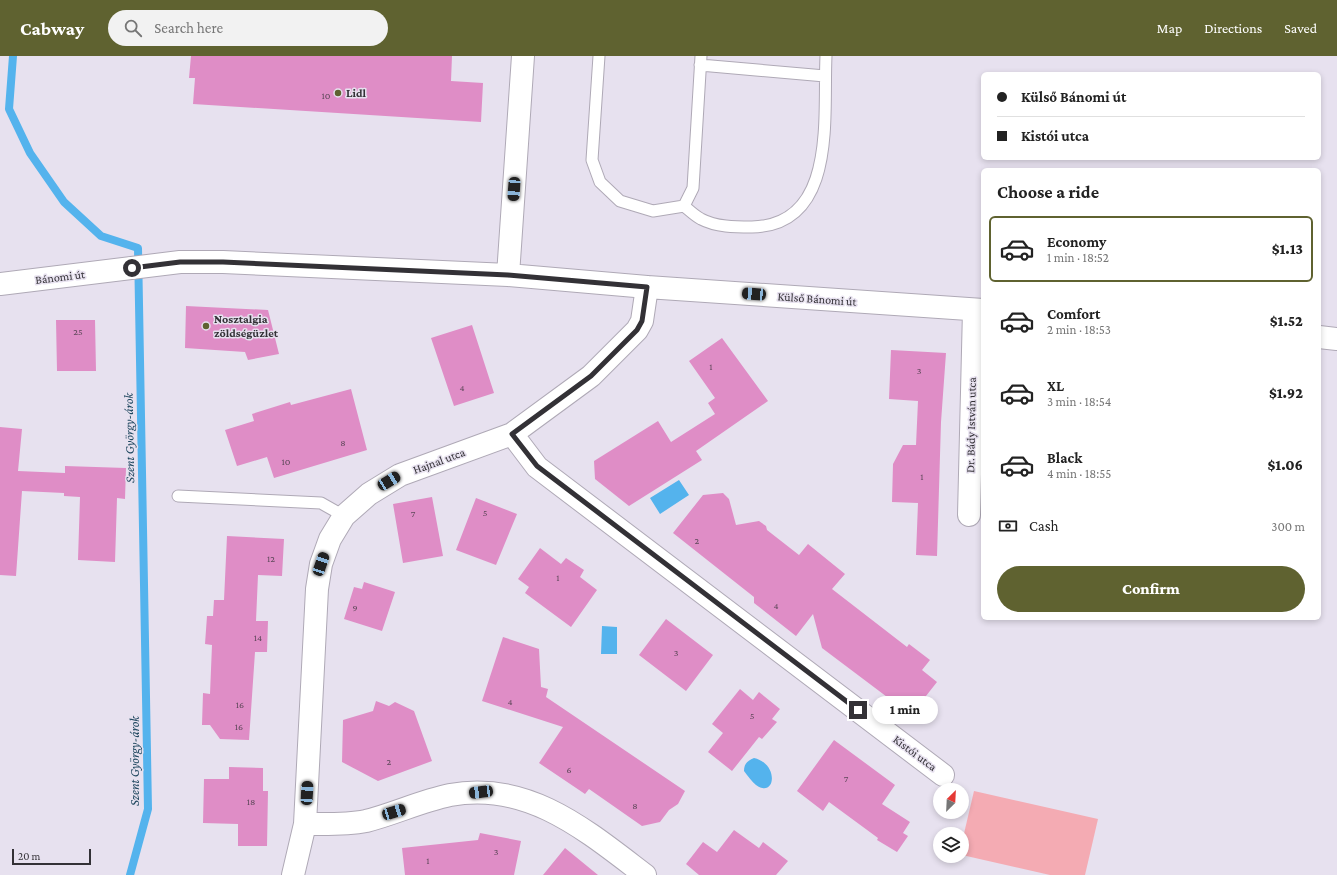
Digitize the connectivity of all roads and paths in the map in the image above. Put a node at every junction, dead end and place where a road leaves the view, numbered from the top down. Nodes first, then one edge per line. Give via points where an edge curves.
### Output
1 (523, 56) edge
2 (598, 56) edge
3 (826, 56) edge
4 (700, 61) edge
5 (825, 76) junction
6 (684, 206) junction
7 (508, 275) junction
8 (3, 282) edge
9 (647, 287) junction
10 (978, 310) edge
11 (1321, 337) edge
12 (1337, 339) edge
13 (512, 434) junction
14 (178, 496) dead end
15 (344, 516) junction
16 (969, 516) dead end
17 (943, 775) dead end
18 (306, 824) junction
19 (293, 875) edge
20 (645, 875) edge

1 - 7 street
2 - 6 lane via 592,160 600,182 620,201 653,211
3 - 5 lane
4 - 5 lane
4 - 6 lane via 693,188
5 - 6 lane via 823,141 819,172 808,199 788,218 768,226 731,227 701,219
7 - 8 street, Bánomi út via 180,262
7 - 9 street, Külső Bánomi út
9 - 10 street, Külső Bánomi út
9 - 13 street, Hajnal utca via 642,321 637,330 591,376
10 - 16 street, Dr. Bády István utca
11 - 12 street
13 - 15 street, Hajnal utca via 400,475 369,494
13 - 17 street, Kistói utca via 537,466
14 - 15 lane via 321,503
15 - 18 street, Hajnal utca via 330,539 321,564 317,590
18 - 19 street, Hajnal utca
18 - 20 street via 366,821 449,795 481,792 514,797 550,810 582,828

